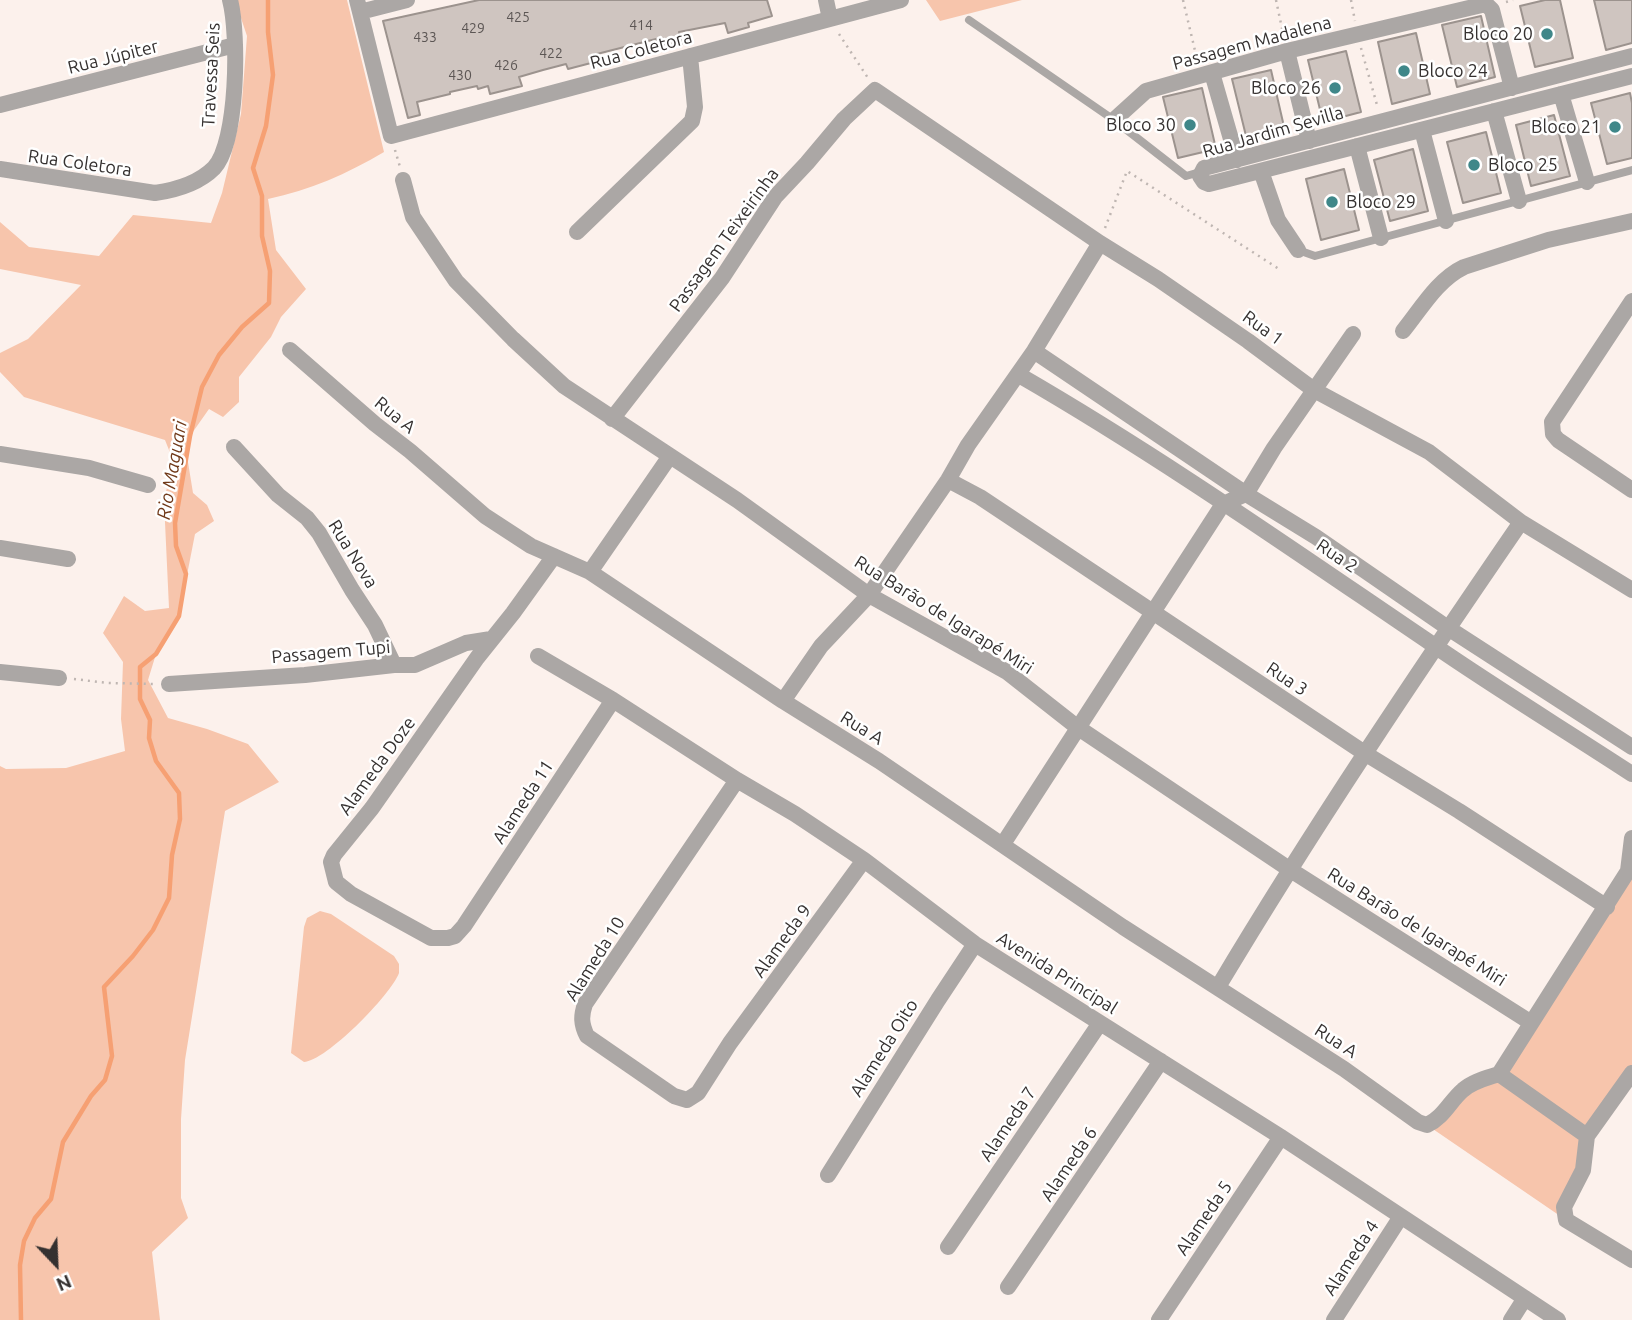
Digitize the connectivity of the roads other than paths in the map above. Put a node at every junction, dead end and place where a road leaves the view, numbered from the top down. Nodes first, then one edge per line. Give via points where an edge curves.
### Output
1 (230, 0) edge
2 (407, 0) edge
3 (825, 0) edge
4 (901, 0) edge
5 (359, 6) edge
6 (830, 19) junction
7 (969, 20) dead end
8 (235, 45) junction
9 (1287, 51) junction
10 (690, 56) junction
11 (1632, 57) edge
12 (1207, 75) junction
13 (1632, 76) edge
14 (1512, 88) junction
15 (875, 90) joint
16 (1561, 94) junction
17 (0, 105) edge
18 (1494, 111) junction
19 (1114, 120) junction
20 (1422, 130) junction
21 (1309, 141) junction
22 (1357, 146) junction
23 (1269, 151) junction
24 (1237, 160) junction
25 (0, 169) edge
26 (1267, 169) junction
27 (1632, 170) edge
28 (1200, 172) junction
29 (403, 180) road end
30 (1587, 182) junction
31 (155, 193) joint
32 (1519, 201) junction
33 (1446, 221) junction
34 (1632, 221) edge
35 (577, 232) dead end
36 (1381, 238) junction
37 (1100, 243) junction
38 (1298, 250) joint
39 (1632, 301) edge
40 (1403, 331) dead end
41 (1353, 334) dead end
42 (290, 350) dead end
43 (1034, 351) junction
44 (1019, 375) junction
45 (1314, 390) junction
46 (612, 419) junction
47 (234, 447) dead end
48 (0, 454) edge
49 (670, 456) junction
50 (948, 480) junction
51 (148, 485) dead end
52 (1632, 490) edge
53 (1246, 494) junction
54 (1223, 504) junction
55 (1521, 522) junction
56 (0, 548) edge
57 (554, 556) junction
58 (68, 559) dead end
59 (590, 572) junction
60 (1632, 590) edge
61 (869, 595) junction
62 (1153, 613) junction
63 (1448, 628) junction
64 (491, 639) junction
65 (1434, 646) junction
66 (538, 656) dead end
67 (394, 665) junction
68 (0, 671) edge
69 (59, 678) road end
70 (169, 684) road end
71 (613, 700) junction
72 (783, 701) junction
73 (1077, 727) junction
74 (1632, 747) edge
75 (1366, 754) junction
76 (1632, 774) edge
77 (737, 780) junction
78 (1632, 838) edge
79 (1003, 844) junction
80 (863, 860) junction
81 (1289, 869) junction
82 (1630, 872) edge
83 (1607, 907) junction
84 (464, 926) joint
85 (975, 944) junction
86 (1218, 987) junction
87 (1530, 1022) junction
88 (1100, 1023) junction
89 (730, 1043) joint
90 (1161, 1060) junction
91 (1499, 1073) junction
92 (1629, 1083) edge
93 (1587, 1136) junction
94 (1281, 1137) junction
95 (828, 1174) dead end
96 (1400, 1218) junction
97 (948, 1247) dead end
98 (1632, 1260) edge
99 (1008, 1287) dead end
100 (1525, 1298) junction
101 (1159, 1320) edge
102 (1334, 1320) edge
103 (1511, 1320) edge
104 (1559, 1320) edge

1 - 8 street, Travessa Seis
2 - 5 street
3 - 6 street
4 - 6 street, Rua Coletora
5 - 10 street, Rua Coletora via 391,136
6 - 10 street, Rua Coletora
7 - 19 lane
8 - 17 street, Rua Júpiter
8 - 31 street, Travessa Seis via 232,116 219,161 199,180
9 - 12 street, Passagem Madalena
9 - 14 street, Passagem Madalena via 1486,5 1492,10
9 - 21 street
10 - 35 street via 692,121
11 - 14 street, Rua Jardim Sevilla
12 - 19 street, Passagem Madalena via 1146,91
12 - 24 street
13 - 16 street, Rua Jardim Sevilla
14 - 21 street, Rua Jardim Sevilla
15 - 37 street, Rua 1
15 - 46 street, Passagem Teixeirinha via 775,197 722,278
16 - 18 street, Rua Jardim Sevilla
16 - 30 street
18 - 20 street, Rua Jardim Sevilla
18 - 32 street
19 - 28 lane via 1186,176
20 - 22 street, Rua Jardim Sevilla
20 - 33 street
21 - 23 street, Rua Jardim Sevilla
22 - 26 street, Rua Jardim Sevilla
22 - 36 street
23 - 24 street, Rua Jardim Sevilla
23 - 26 street
24 - 28 street, Rua Jardim Sevilla
25 - 31 street, Rua Coletora
26 - 28 street, Rua Jardim Sevilla via 1209,184 1203,182
26 - 38 street via 1278,220
27 - 30 lane
29 - 46 street, Rua Barão de Igarapé Miri via 413,217 456,281 564,386
30 - 32 lane
32 - 33 lane
33 - 36 lane
34 - 40 street via 1491,257 1452,273
36 - 38 lane via 1315,256
37 - 43 street
37 - 45 street, Rua 1
39 - 52 street via 1552,422 1558,440
41 - 45 street
42 - 57 street, Rua A via 485,516
43 - 44 street
43 - 53 street, Rua 2
44 - 50 street
44 - 54 street, Rua 2 via 1097,420
45 - 53 street
45 - 55 street, Rua 1 via 1429,452
46 - 49 street, Rua Barão de Igarapé Miri
47 - 67 street, Rua Nova via 319,533 376,625
48 - 51 street via 89,468
49 - 59 street
49 - 61 street, Rua Barão de Igarapé Miri
50 - 61 street
50 - 62 street, Rua 3
53 - 54 street
53 - 63 street, Rua 2
54 - 62 street
54 - 65 street, Rua 2
55 - 60 street, Rua 1
55 - 63 street
56 - 58 street
57 - 59 street, Rua A
57 - 64 street, Alameda Doze
59 - 72 street, Rua A
61 - 72 street via 821,646
61 - 73 street, Rua Barão de Igarapé Miri via 1007,672
62 - 73 street
62 - 75 street, Rua 3
63 - 65 street
63 - 74 street, Rua 2
64 - 67 street, Passagem Tupi via 466,643 415,665
64 - 84 street, Alameda Doze via 331,862 336,882 343,889 431,938 447,939
65 - 75 street
65 - 76 street, Rua 2
66 - 71 street, Avenida Principal
67 - 70 street, Passagem Tupi
68 - 69 street
71 - 77 street, Avenida Principal
71 - 84 street, Alameda 11
72 - 79 street, Rua A
73 - 79 street
73 - 81 street, Rua Barão de Igarapé Miri
75 - 81 street
75 - 83 street, Rua 3
77 - 80 street, Avenida Principal
77 - 89 street, Alameda 10 via 585,1004 581,1020 587,1036 674,1096 687,1100 698,1093
78 - 82 street
79 - 86 street, Rua A
80 - 85 street, Avenida Principal
80 - 89 street, Alameda 9
81 - 86 street
81 - 87 street, Rua Barão de Igarapé Miri
82 - 83 street
83 - 87 street
85 - 88 street, Avenida Principal
85 - 95 street, Alameda Oito
86 - 91 street, Rua A via 1427,1125 1437,1120 1461,1091
87 - 91 street
88 - 90 street, Avenida Principal
88 - 97 street, Alameda 7
90 - 94 street, Avenida Principal
90 - 99 street, Alameda 6
91 - 93 street
92 - 93 street
93 - 98 street via 1583,1170 1564,1207 1566,1220
94 - 96 street, Avenida Principal
94 - 101 street, Alameda 5
96 - 100 street, Avenida Principal
96 - 102 street, Alameda 4
100 - 103 street
100 - 104 street, Avenida Principal

